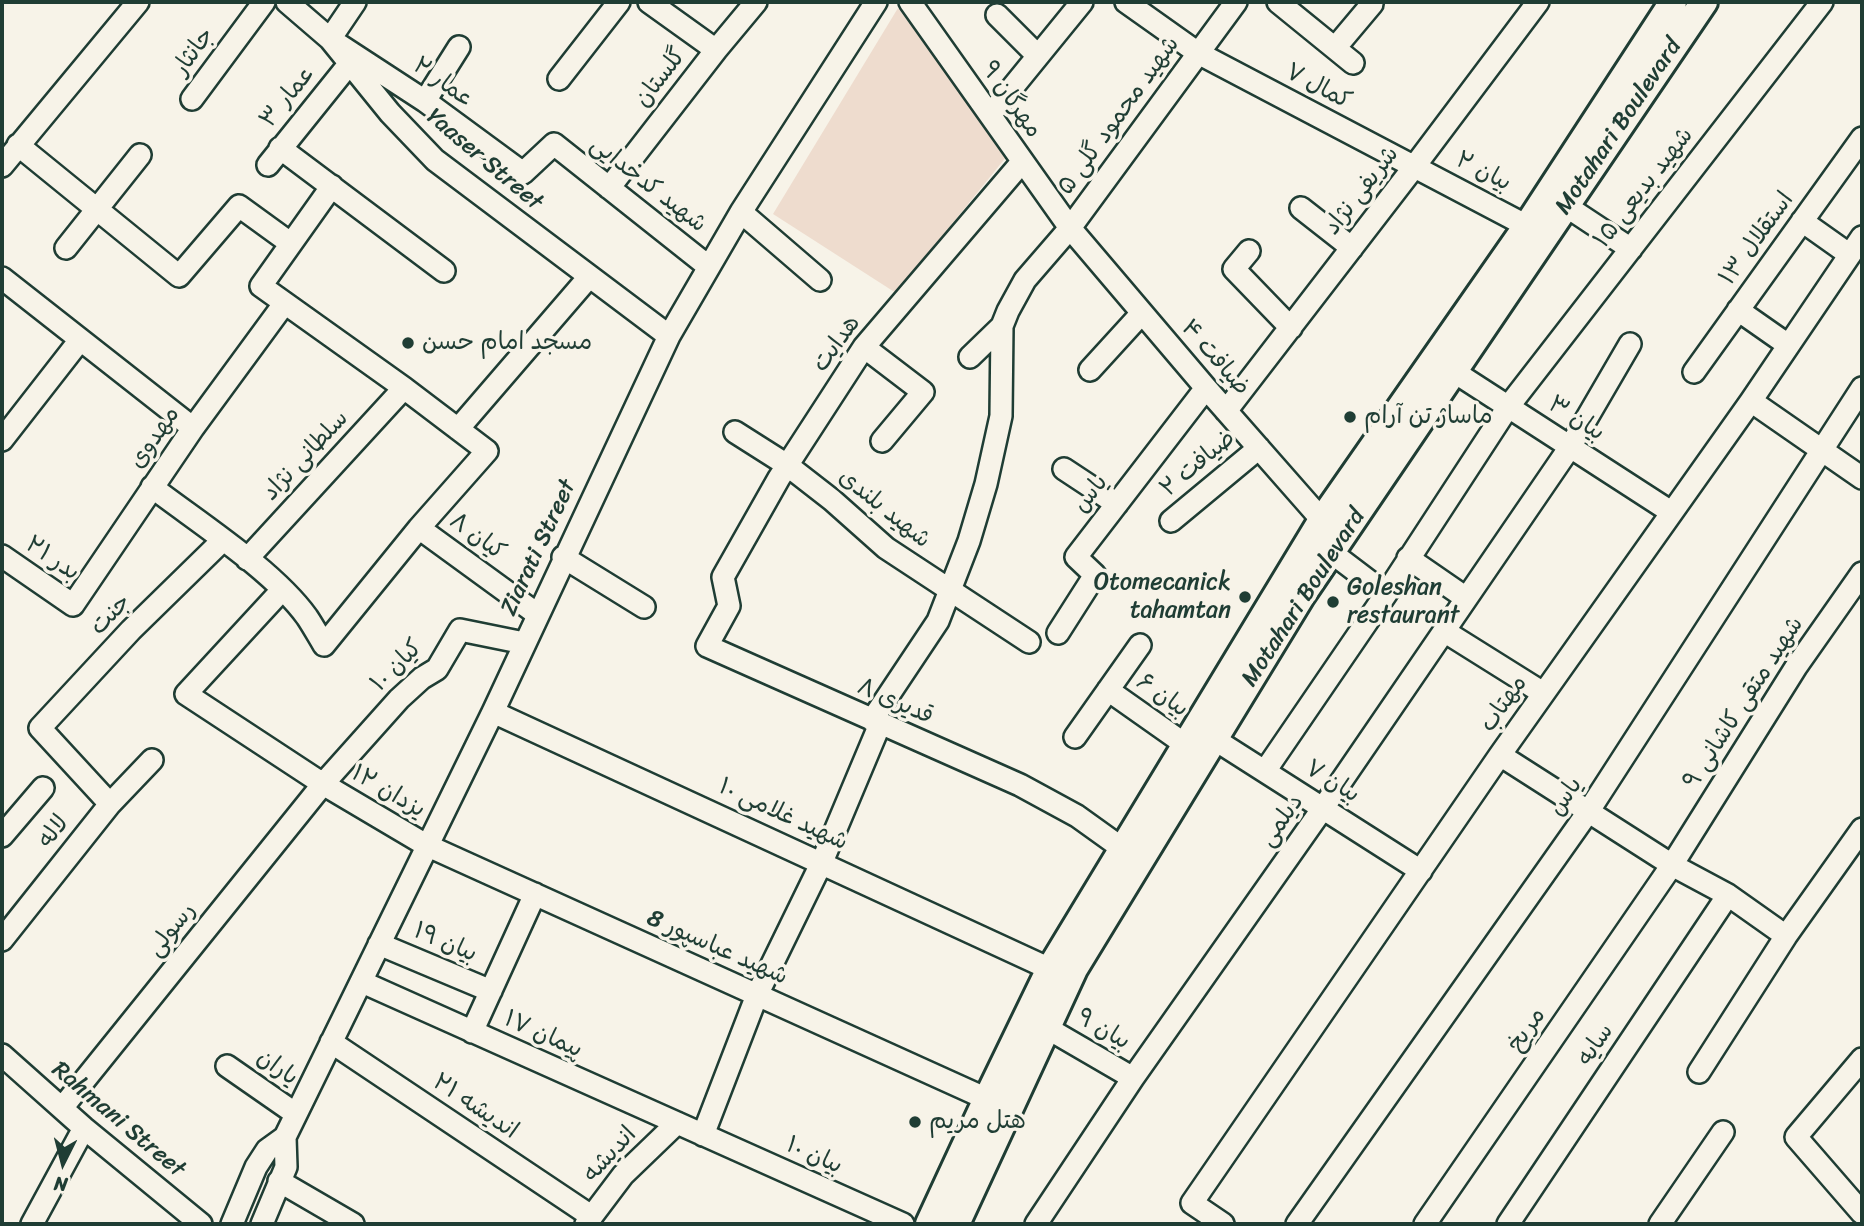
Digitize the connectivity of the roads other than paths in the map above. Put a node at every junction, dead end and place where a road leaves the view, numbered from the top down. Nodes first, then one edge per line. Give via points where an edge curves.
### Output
1 (138, 2) edge
2 (264, 2) edge
3 (287, 2) edge
4 (355, 2) edge
5 (619, 2) edge
6 (649, 2) edge
7 (756, 2) edge
8 (876, 2) edge
9 (910, 2) edge
10 (1082, 2) edge
11 (1126, 2) edge
12 (1236, 2) edge
13 (1278, 2) edge
14 (1673, 2) edge
15 (1704, 2) edge
16 (1822, 2) edge
17 (1535, 3) edge
18 (1372, 4) dead end
19 (997, 15) dead end
20 (330, 39) junction
21 (459, 47) dead end
22 (1335, 48) junction
23 (716, 50) junction
24 (1198, 53) junction
25 (1038, 56) junction
26 (350, 63) junction
27 (1353, 63) dead end
28 (559, 79) dead end
29 (192, 99) dead end
30 (425, 101) junction
31 (990, 115) junction
32 (1862, 138) edge
33 (554, 144) joint
34 (18, 145) junction
35 (141, 155) dead end
36 (1022, 162) junction
37 (2, 166) edge
38 (1414, 167) junction
39 (332, 186) junction
40 (609, 188) junction
41 (1566, 205) junction
42 (1301, 208) dead end
43 (97, 209) junction
44 (741, 212) junction
45 (1802, 221) junction
46 (1527, 226) junction
47 (1070, 228) junction
48 (1862, 237) edge
49 (290, 243) junction
50 (66, 248) dead end
51 (1352, 248) junction
52 (1631, 249) junction
53 (1249, 251) dead end
54 (1850, 255) junction
55 (709, 267) junction
56 (444, 271) dead end
57 (589, 277) junction
58 (2, 278) edge
59 (820, 280) dead end
60 (284, 304) junction
61 (1738, 310) junction
62 (1142, 313) junction
63 (1002, 326) junction
64 (1291, 328) junction
65 (669, 336) junction
66 (80, 340) junction
67 (1630, 344) dead end
68 (1788, 345) junction
69 (864, 347) junction
70 (970, 357) dead end
71 (1090, 370) dead end
72 (1453, 371) junction
73 (1694, 372) dead end
74 (404, 388) junction
75 (1206, 388) junction
76 (1862, 388) edge
77 (1751, 401) junction
78 (1508, 407) junction
79 (1226, 411) junction
80 (193, 428) junction
81 (458, 429) junction
82 (735, 432) dead end
83 (2, 440) edge
84 (881, 441) dead end
85 (1570, 447) junction
86 (1259, 448) junction
87 (1821, 450) junction
88 (786, 465) junction
89 (1064, 469) dead end
90 (1862, 478) edge
91 (152, 487) junction
92 (1117, 504) junction
93 (1671, 512) junction
94 (1322, 520) junction
95 (1171, 521) dead end
96 (419, 528) junction
97 (222, 541) junction
98 (1332, 553) junction
99 (2, 556) edge
100 (563, 557) junction
101 (1408, 558) junction
102 (247, 559) junction
103 (1862, 573) edge
104 (723, 576) joint
105 (282, 590) junction
106 (950, 592) junction
107 (1386, 594) junction
108 (1466, 598) junction
109 (73, 604) joint
110 (644, 607) dead end
111 (537, 614) junction
112 (1277, 615) junction
113 (1444, 631) junction
114 (1058, 633) dead end
115 (1029, 642) dead end
116 (524, 643) junction
117 (1140, 645) dead end
118 (1108, 690) junction
119 (1543, 693) junction
120 (493, 712) junction
121 (876, 722) junction
122 (1075, 737) dead end
123 (1214, 739) junction
124 (1186, 745) junction
125 (1500, 755) junction
126 (152, 760) dead end
127 (1265, 771) junction
128 (323, 784) junction
129 (43, 788) dead end
130 (110, 804) junction
131 (1323, 808) junction
132 (1588, 812) junction
133 (1862, 829) edge
134 (2, 836) edge
135 (426, 845) junction
136 (1123, 849) junction
137 (822, 862) junction
138 (1672, 865) junction
139 (1421, 871) junction
140 (535, 894) junction
141 (1728, 895) junction
142 (1786, 936) junction
143 (2, 940) edge
144 (379, 944) junction
145 (1050, 969) junction
146 (362, 982) junction
147 (491, 991) junction
148 (757, 995) junction
149 (1047, 1028) junction
150 (472, 1032) junction
151 (331, 1042) junction
152 (2, 1055) edge
153 (1862, 1059) edge
154 (227, 1066) dead end
155 (1699, 1072) dead end
156 (1133, 1078) junction
157 (986, 1099) junction
158 (62, 1108) junction
159 (296, 1114) junction
160 (677, 1123) junction
161 (84, 1128) junction
162 (1723, 1132) dead end
163 (703, 1135) junction
164 (285, 1137) junction
165 (279, 1181) junction
166 (1196, 1212) edge
167 (1862, 1213) edge
168 (588, 1220) edge
169 (960, 1223) edge
170 (32, 1224) edge
171 (201, 1224) edge
172 (232, 1224) edge
173 (262, 1224) edge
174 (353, 1224) edge
175 (903, 1224) edge
176 (929, 1224) edge
177 (1037, 1224) edge
178 (1223, 1224) edge
179 (1297, 1224) edge
180 (1425, 1224) edge
181 (1508, 1224) edge
182 (1660, 1224) edge

1 - 34 street
2 - 29 street, جانثار
3 - 20 street, Yaaser Street
4 - 20 street
5 - 28 street
6 - 23 street
7 - 23 street, گلستان
8 - 44 street, Ziarati Street
9 - 31 street, مهرگان ۹
10 - 25 street
11 - 24 street, کمال ۷
12 - 24 street, شهید محمود گلی ۵
13 - 22 street
14 - 46 main road, Motahari Boulevard
15 - 41 main road, Motahari Boulevard
16 - 52 street, شهید بدیعی ۱۵
17 - 38 street, شریفی نژاد
18 - 22 street
19 - 25 street
20 - 26 street, Yaaser Street
20 - 30 street, عمار ۲
21 - 30 street
22 - 27 street
23 - 40 street, گلستان
24 - 38 street, کمال ۷
24 - 47 street, شهید محمود گلی ۵
25 - 31 street
26 - 39 street, عمار ۳ via 274,156
26 - 57 street, Yaaser Street via 435,160
30 - 33 street, عمار ۲ via 523,173
31 - 36 street, مهرگان ۹
32 - 45 street, استقلال ۱۳
33 - 40 street, شهید کدخدایی
34 - 37 street
34 - 43 street
35 - 43 street
36 - 47 street, مهرگان ۹
36 - 69 street, هدایت
38 - 46 street, بیان ۲
38 - 51 street, شریفی نژاد
39 - 49 street
39 - 56 street
40 - 55 street, شهید کدخدایی
41 - 52 street
41 - 72 main road, Motahari Boulevard
42 - 51 street
43 - 49 street via 179,276 239,206
43 - 50 street
44 - 55 street, Ziarati Street
44 - 59 street
45 - 54 street
45 - 61 street, استقلال ۱۳
46 - 94 main road, Motahari Boulevard
47 - 62 street, ضیافت ۴
47 - 63 street, شهید محمود گلی ۵ via 1025,279
48 - 54 street, مهتاب
49 - 60 street via 261,286
51 - 64 street, شریفی نژاد
52 - 78 street, شهید بدیعی ۱۵
53 - 64 street via 1234,269
54 - 68 street, مهتاب
55 - 65 street, Ziarati Street
57 - 65 street, Yaaser Street
57 - 81 street
58 - 66 street
60 - 74 street
60 - 80 street, مهدوی
61 - 68 street
61 - 73 street, استقلال ۱۳
62 - 71 street
62 - 75 street, ضیافت ۴
63 - 70 street
63 - 106 street via 1000,416 986,484
64 - 79 street, شریفی نژاد
65 - 100 street, Ziarati Street
66 - 80 street
66 - 83 street
67 - 85 street, دیلمی
68 - 77 street, مهتاب
69 - 84 street via 923,392
69 - 88 street, هدایت
72 - 78 street, بیان ۳
72 - 98 main road, Motahari Boulevard
74 - 81 street
74 - 102 street, سلطانی نژاد
75 - 79 street, ضیافت ۴
75 - 92 street, یاس
76 - 87 street, یاس
77 - 87 street
77 - 93 street, مهتاب
78 - 85 street, بیان ۳
78 - 101 street, شهید بدیعی ۱۵
79 - 86 street, ضیافت ۴
80 - 91 street, مهدوی
81 - 96 street via 487,451
82 - 88 street, شهید بلندی
85 - 93 street, بیان ۳
85 - 108 street, دیلمی
86 - 94 street, ضیافت ۴
86 - 95 street, ضیافت ۲
87 - 90 street
87 - 132 street, یاس
88 - 104 street, هدایت
88 - 106 street, شهید بلندی via 886,548
89 - 92 street
91 - 97 street
91 - 109 street, مهدوی
92 - 114 street, یاس via 1076,557 1095,575
93 - 119 street, مهتاب
94 - 112 main road, Motahari Boulevard
96 - 105 street via 324,645 306,615
96 - 111 street, کیان ۸
97 - 102 street
97 - 130 street, جنت via 40,728
98 - 107 street
98 - 112 main road, Motahari Boulevard
99 - 109 street, بدر ۲۱
100 - 110 street
100 - 111 street, Ziarati Street
101 - 107 street, شهید بدیعی ۱۵
101 - 108 street
102 - 105 street
103 - 138 street, شهید متقی کاشانی ۹ via 1796,667
104 - 121 street, قدیری ۸ via 729,606 707,646
105 - 128 street, یزدان ۱۲ via 186,694
106 - 115 street, شهید بلندی
106 - 121 street via 938,621
107 - 127 street, شهید بدیعی ۱۵
108 - 113 street, دیلمی
111 - 116 street, Ziarati Street
112 - 123 main road, Motahari Boulevard
112 - 124 main road, Motahari Boulevard
113 - 119 street
113 - 131 street, دیلمی
116 - 120 street, Ziarati Street
116 - 128 street, کیان ۱۰ via 460,631 437,668 399,699
117 - 118 street
118 - 122 street
118 - 124 street, بیان ۶
119 - 125 street, مهتاب
120 - 135 street, Ziarati Street
120 - 137 street, شهید غلامی ۱۰
121 - 136 street, قدیری ۸ via 1020,785
121 - 137 street
123 - 127 street, بیان ۷
123 - 149 main road, Motahari Boulevard via 1074,969
124 - 136 main road, Motahari Boulevard
125 - 132 street
125 - 139 street, مهتاب
126 - 130 street, لاله
127 - 131 street, بیان ۷
128 - 135 street, یزدان ۱۲
128 - 158 street, رسولی
129 - 134 street
130 - 143 street, لاله
131 - 139 street, بیان ۷
131 - 156 street, دیلمی
132 - 138 street
132 - 179 street, یاس
133 - 142 street
135 - 140 street, شهید عباسپور 8
135 - 144 street, Ziarati Street
136 - 145 main road, Motahari Boulevard
137 - 145 street, شهید غلامی ۱۰
137 - 148 street
138 - 141 street
138 - 180 street, مریخ
139 - 166 street, مهتاب
140 - 147 street
140 - 148 street, شهید عباسپور 8
141 - 142 street
141 - 181 street, سایه
142 - 155 street
144 - 146 street, Ziarati Street
144 - 147 street, بیان ۱۹
145 - 157 main road, Motahari Boulevard
146 - 150 street, پیمان ۱۷
146 - 151 street, Ziarati Street
147 - 150 street
148 - 157 street, شهید عباسپور 8
148 - 163 street
149 - 156 street, بیان ۹
149 - 169 main road, Motahari Boulevard
150 - 160 street, پیمان ۱۷
151 - 159 street, Ziarati Street
151 - 168 street, اندیشه ۲۱
152 - 158 street, Rahmani Street
153 - 167 street via 1796,1137
154 - 159 street, یاران
156 - 177 street, دیلمی
157 - 176 main road, Motahari Boulevard
158 - 161 street, Rahmani Street
159 - 164 street, Ziarati Street
160 - 163 street, پیمان ۱۷
160 - 168 street, اندیشه via 623,1175
161 - 170 street
161 - 171 street, Rahmani Street
162 - 182 street
163 - 175 street, بیان ۱۰
164 - 165 street, Ziarati Street via 286,1167
164 - 172 street, Ziarati Street via 262,1158
165 - 173 street, Ziarati Street
165 - 174 street
166 - 178 street

